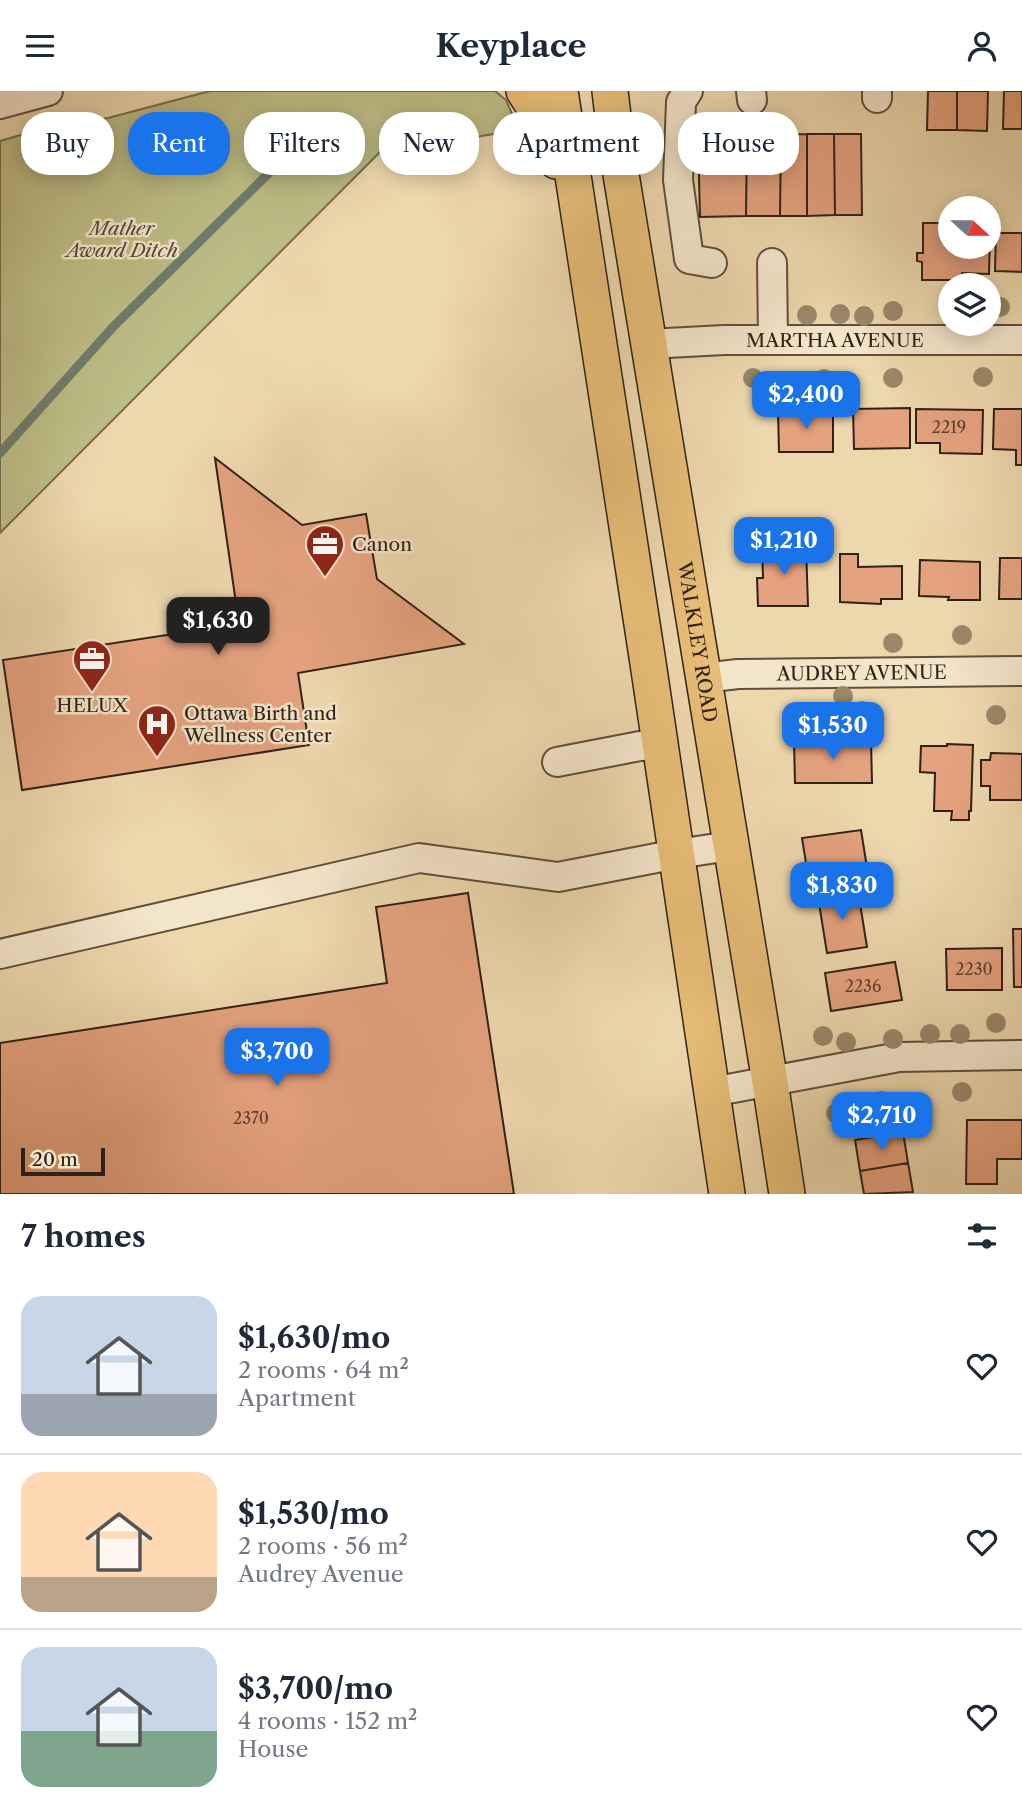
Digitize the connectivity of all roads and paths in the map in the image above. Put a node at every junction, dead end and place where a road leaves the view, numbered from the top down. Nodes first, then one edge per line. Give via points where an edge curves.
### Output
1 (48, 91) edge
2 (524, 91) edge
3 (560, 91) edge
4 (610, 91) edge
5 (635, 91) edge
6 (688, 91) edge
7 (0, 104) edge
8 (612, 112) edge
9 (629, 112) edge
10 (621, 175) edge
11 (580, 219) junction
12 (772, 263) dead end
13 (712, 264) dead end
14 (773, 340) junction
15 (1022, 340) edge
16 (648, 344) junction
17 (1022, 671) edge
18 (703, 678) junction
19 (661, 745) junction
20 (557, 762) dead end
21 (730, 846) junction
22 (677, 854) junction
23 (0, 954) edge
24 (1022, 1055) edge
25 (770, 1082) junction
26 (712, 1093) junction
27 (727, 1194) edge
28 (787, 1194) edge

1 - 7 street
2 - 11 main road via 537,111
3 - 11 main road
4 - 8 main road, WALKLEY ROAD
5 - 9 main road
6 - 13 street via 681,102 678,180 689,259
10 - 16 main road, WALKLEY ROAD
11 - 19 main road
12 - 14 street
14 - 15 street, MARTHA AVENUE
14 - 16 street, MARTHA AVENUE
16 - 18 main road, WALKLEY ROAD
17 - 18 street, AUDREY AVENUE
18 - 21 main road, WALKLEY ROAD
19 - 20 street
19 - 22 main road
21 - 22 street
21 - 25 main road, WALKLEY ROAD
22 - 23 street via 558,877 419,857
22 - 26 main road
24 - 25 street via 899,1057
25 - 26 street
25 - 28 main road, WALKLEY ROAD
26 - 27 main road

